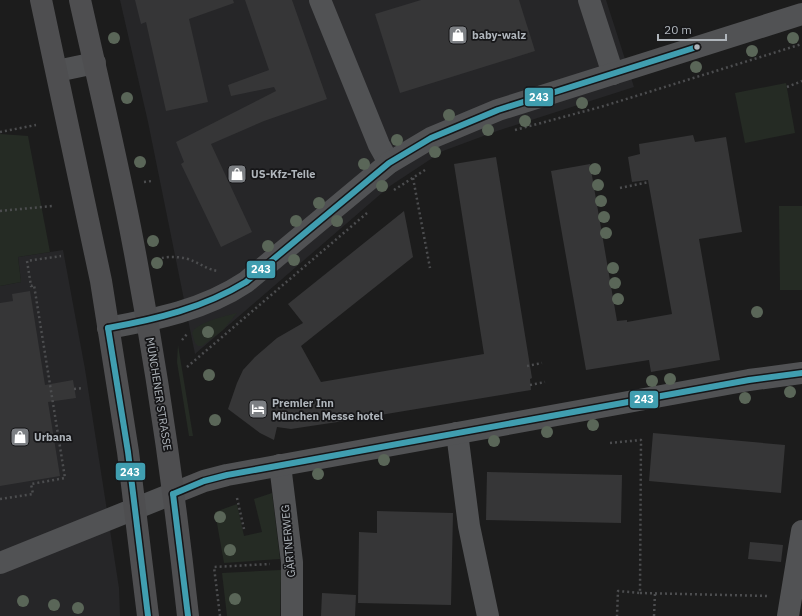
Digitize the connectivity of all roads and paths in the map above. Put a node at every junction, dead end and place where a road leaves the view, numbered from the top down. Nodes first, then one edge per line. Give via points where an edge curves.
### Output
1 (41, 0) edge
2 (80, 0) edge
3 (320, 0) edge
4 (589, 0) edge
5 (802, 14) edge
6 (802, 44) edge
7 (95, 63) junction
8 (57, 71) junction
9 (613, 74) junction
10 (802, 81) edge
11 (787, 87) dead end
12 (36, 125) dead end
13 (511, 131) dead end
14 (0, 132) edge
15 (389, 163) junction
16 (430, 167) dead end
17 (413, 178) junction
18 (152, 181) dead end
19 (649, 182) dead end
20 (141, 183) dead end
21 (620, 188) dead end
22 (388, 196) dead end
23 (52, 206) dead end
24 (0, 211) edge
25 (370, 211) dead end
26 (61, 256) dead end
27 (166, 257) dead end
28 (162, 258) dead end
29 (430, 268) dead end
30 (147, 321) junction
31 (108, 328) junction
32 (542, 363) dead end
33 (527, 366) dead end
34 (187, 367) dead end
35 (802, 373) edge
36 (545, 382) dead end
37 (530, 385) dead end
38 (83, 388) dead end
39 (74, 389) dead end
40 (457, 433) junction
41 (610, 443) dead end
42 (280, 465) junction
43 (173, 494) junction
44 (237, 498) dead end
45 (0, 499) edge
46 (135, 508) junction
47 (244, 529) dead end
48 (802, 531) edge
49 (292, 562) junction
50 (0, 563) edge
51 (640, 592) junction
52 (655, 593) junction
53 (771, 597) dead end
54 (148, 616) edge
55 (188, 616) edge
56 (220, 616) edge
57 (292, 616) edge
58 (488, 616) edge
59 (617, 616) edge
60 (654, 616) edge
61 (788, 616) edge

1 - 8 main road
2 - 7 main road, MÜNCHENER STRASSE
3 - 15 street via 379,145
4 - 9 street
5 - 9 street
6 - 13 path via 604,106
7 - 8 street
7 - 30 main road, MÜNCHENER STRASSE
8 - 31 main road via 101,281
9 - 15 street via 498,110 431,138
10 - 11 path
12 - 14 path
15 - 30 street via 246,282 226,295 178,314
16 - 17 path
17 - 22 path
17 - 29 path
18 - 20 path
19 - 21 path
23 - 24 path
25 - 34 path
26 - 45 path via 27,261 31,286 34,285 64,478 31,484 33,494
27 - 28 path
30 - 31 street
30 - 43 main road, MÜNCHENER STRASSE
31 - 46 main road
32 - 33 path
35 - 40 street
36 - 37 path
38 - 39 path
40 - 42 street
40 - 58 street via 469,526
41 - 51 path via 641,440
42 - 43 street via 204,481
42 - 49 street, GÄRTNERWEG
43 - 46 street
43 - 55 main road, MÜNCHENER STRASSE
44 - 47 path
46 - 50 street
46 - 54 main road
48 - 61 street
49 - 56 path via 214,567
49 - 57 street, GÄRTNERWEG
51 - 52 path
51 - 59 path via 618,591
52 - 53 path
52 - 60 path

